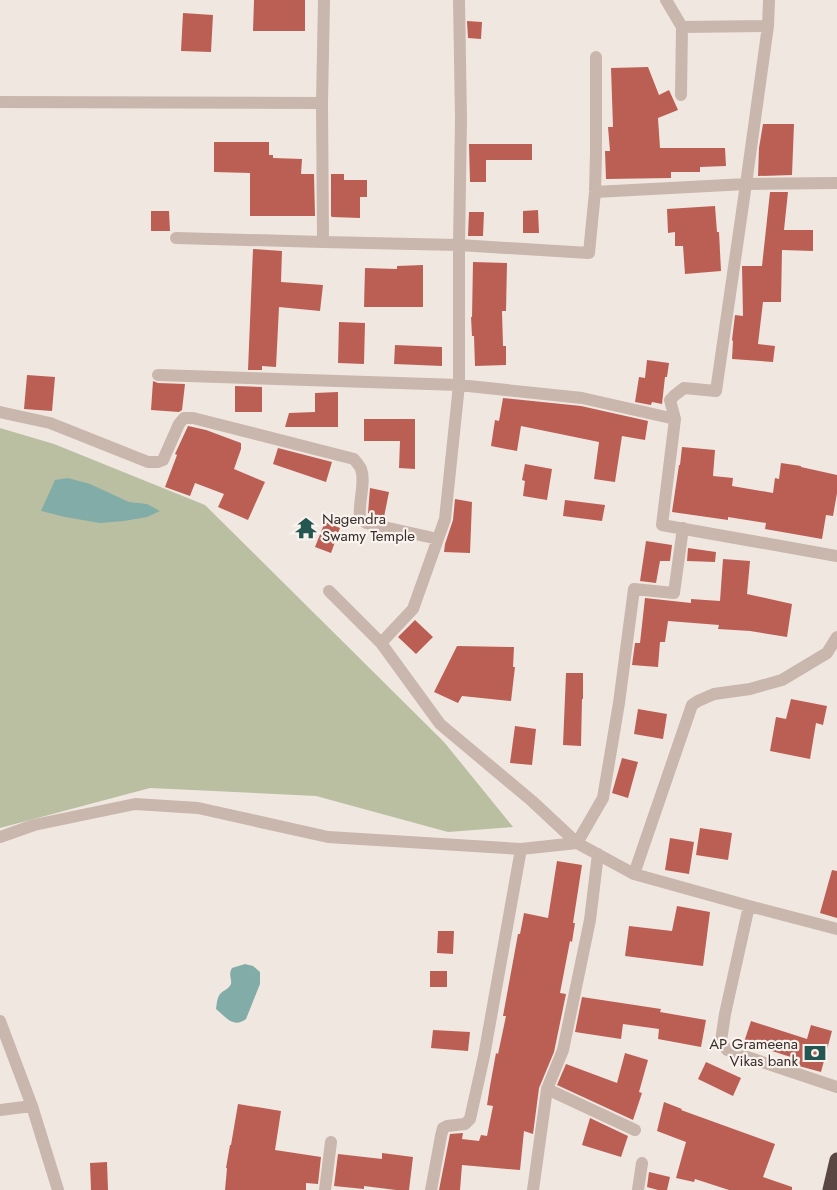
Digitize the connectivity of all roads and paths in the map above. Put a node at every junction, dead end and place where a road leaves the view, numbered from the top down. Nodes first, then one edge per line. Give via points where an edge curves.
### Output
1 (324, 0) edge
2 (459, 0) edge
3 (666, 0) edge
4 (769, 0) edge
5 (768, 26) junction
6 (682, 27) junction
7 (596, 57) dead end
8 (681, 95) dead end
9 (0, 102) edge
10 (322, 103) junction
11 (837, 183) edge
12 (746, 184) junction
13 (595, 192) junction
14 (176, 238) dead end
15 (323, 242) junction
16 (459, 246) junction
17 (158, 375) dead end
18 (459, 385) junction
19 (0, 412) edge
20 (675, 419) junction
21 (683, 528) junction
22 (438, 539) junction
23 (837, 556) edge
24 (329, 591) dead end
25 (837, 637) edge
26 (381, 643) junction
27 (0, 837) edge
28 (577, 843) junction
29 (521, 849) junction
30 (598, 854) junction
31 (634, 874) junction
32 (749, 906) junction
33 (837, 929) edge
34 (0, 1021) edge
35 (4, 1040) edge
36 (837, 1087) edge
37 (547, 1089) junction
38 (32, 1106) junction
39 (0, 1110) edge
40 (635, 1130) dead end
41 (331, 1142) dead end
42 (837, 1160) edge
43 (642, 1163) dead end
44 (58, 1190) edge
45 (325, 1190) edge
46 (431, 1190) edge
47 (533, 1190) edge
48 (638, 1190) edge
49 (830, 1190) edge

1 - 10 street
2 - 16 street
3 - 6 street
4 - 5 street
5 - 6 street
5 - 12 street
6 - 8 street
7 - 13 street
9 - 10 street
10 - 15 street
11 - 12 street
12 - 13 street
12 - 20 street via 716,391 684,388 670,400
13 - 16 street via 589,253
14 - 15 street
15 - 16 street
16 - 18 street
17 - 18 street
18 - 20 street via 582,398
18 - 22 street via 445,519
19 - 22 street via 50,422 148,462 163,460 184,418 354,459 361,468 363,479 360,518 366,523
20 - 21 street via 662,525
21 - 23 street
21 - 28 street via 674,593 634,589 603,798
22 - 26 street via 413,609
24 - 26 street
25 - 31 street via 827,653 782,680 750,690 714,694 692,705
26 - 28 street via 440,724
27 - 29 street via 34,825 136,804 198,808 328,837
28 - 29 street
28 - 30 street
29 - 46 street via 470,1119 466,1124 443,1128
30 - 31 street
30 - 37 street via 590,920 563,1050
31 - 32 street
32 - 33 street
32 - 36 street via 721,1041 732,1052
34 - 35 street
35 - 38 street
37 - 40 street
37 - 47 street
38 - 39 street
38 - 44 street
41 - 45 street
42 - 49 highway
43 - 48 street

